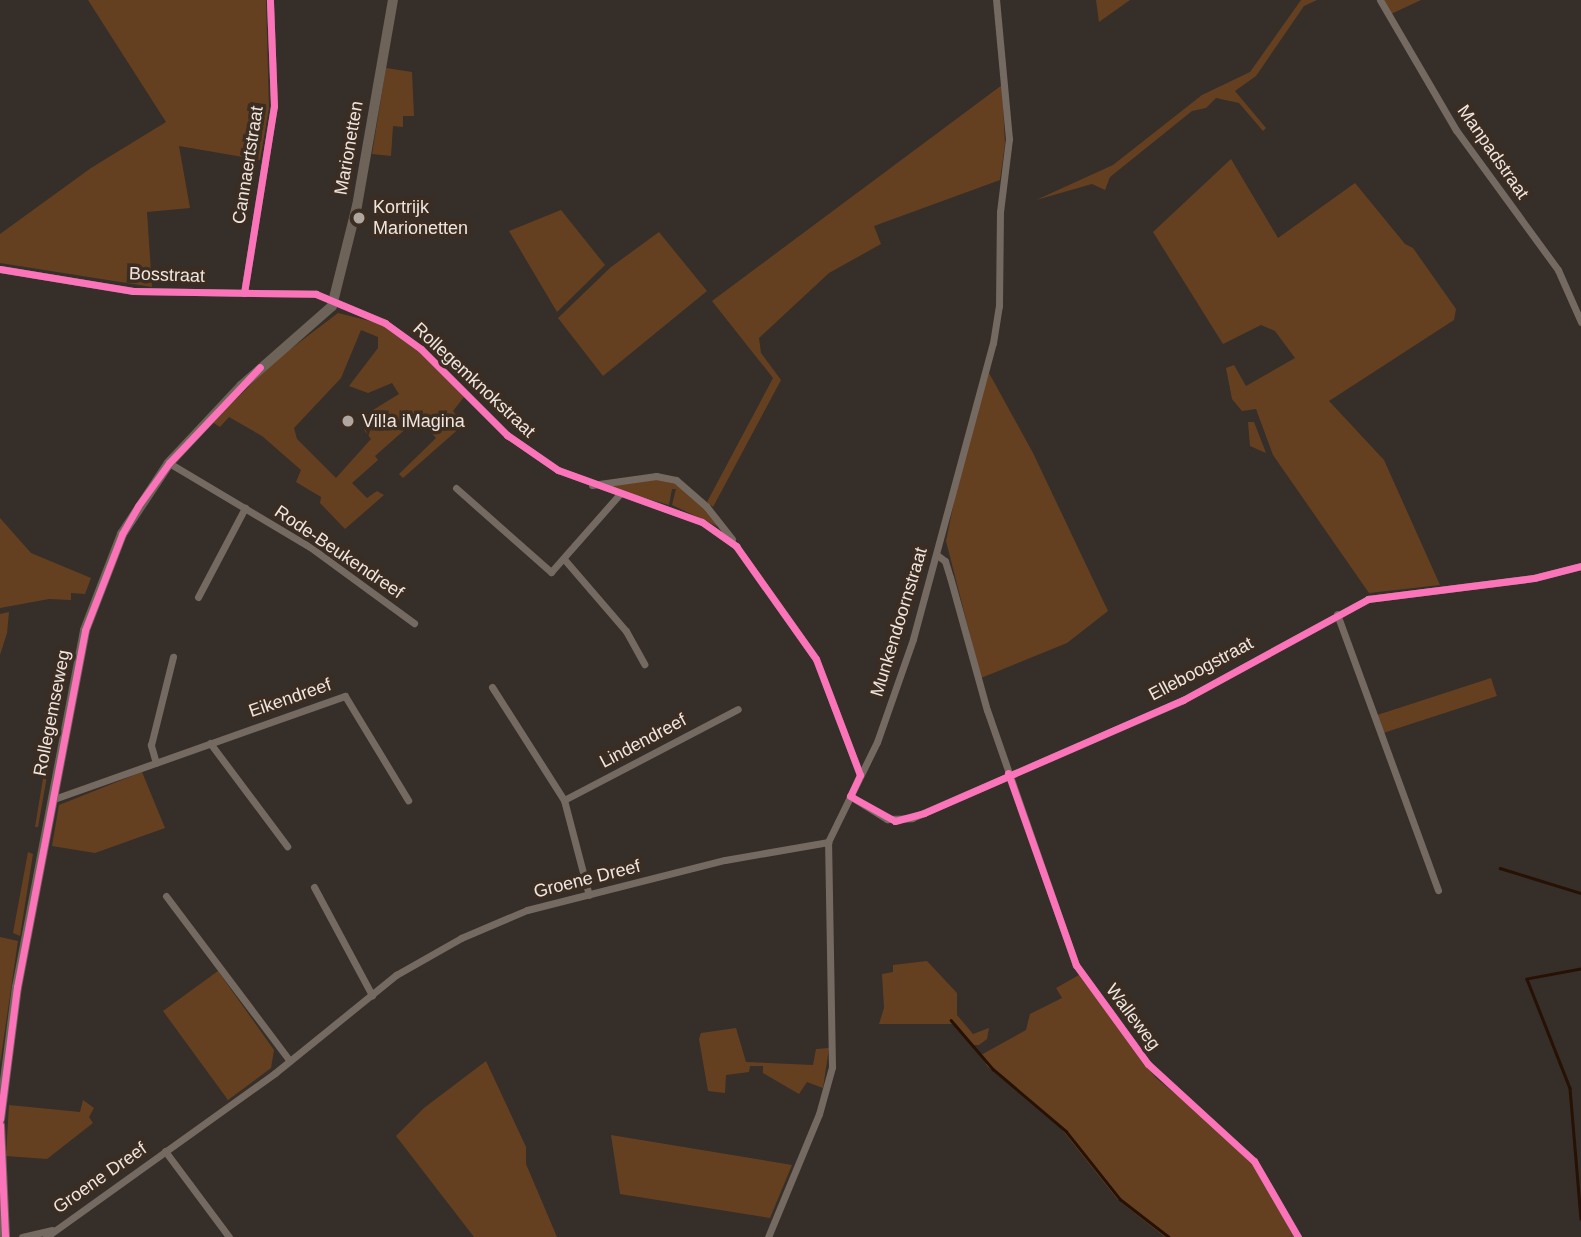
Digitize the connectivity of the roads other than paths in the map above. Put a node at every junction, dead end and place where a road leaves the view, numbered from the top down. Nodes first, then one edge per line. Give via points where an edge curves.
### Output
1 (270, 0) edge
2 (393, 0) edge
3 (996, 0) edge
4 (1380, 0) edge
5 (0, 269) edge
6 (244, 293) junction
7 (333, 300) junction
8 (1581, 322) edge
9 (169, 463) junction
10 (591, 485) junction
11 (456, 488) dead end
12 (619, 495) junction
13 (244, 508) junction
14 (736, 545) junction
15 (937, 555) junction
16 (564, 559) junction
17 (1581, 566) edge
18 (198, 597) dead end
19 (1337, 614) junction
20 (414, 623) dead end
21 (173, 657) dead end
22 (645, 664) dead end
23 (492, 687) dead end
24 (738, 709) dead end
25 (210, 743) junction
26 (156, 763) junction
27 (1008, 774) junction
28 (860, 775) junction
29 (849, 796) junction
30 (51, 800) junction
31 (408, 800) dead end
32 (564, 800) junction
33 (828, 842) junction
34 (287, 846) dead end
35 (314, 887) dead end
36 (1438, 890) dead end
37 (589, 895) junction
38 (166, 896) dead end
39 (372, 995) junction
40 (290, 1061) junction
41 (0, 1119) edge
42 (0, 1125) edge
43 (165, 1151) junction
44 (53, 1230) junction
45 (5, 1237) edge
46 (22, 1237) edge
47 (46, 1237) edge
48 (229, 1237) edge
49 (768, 1237) edge
50 (1298, 1237) edge

1 - 6 street, Cannaertstraat via 274,106
2 - 7 street, Marionetten via 357,206
3 - 15 street, Munkendoornstraat via 1009,139 1000,212 999,306
4 - 8 street, Manpadstraat via 1456,130 1558,271
5 - 6 street, Bosstraat via 101,288
6 - 7 street, Bosstraat via 316,294
7 - 9 street, Rollegemseweg via 318,322 260,367
7 - 10 street, Rollegemknokstraat via 405,336 506,435 558,470
9 - 13 street, Rode-Beukendreef
9 - 30 street, Rollegemseweg via 122,534 85,630
10 - 12 street, Rollegemknokstraat
10 - 14 street, Rollegemknokstraat via 656,476 676,480 706,506
11 - 16 street via 551,572
12 - 14 street, Rollegemknokstraat via 702,522
12 - 16 street
13 - 18 street
13 - 20 street, Rode-Beukendreef via 310,547
14 - 28 street, Rollegemknokstraat via 816,659
15 - 27 street, Walleweg via 945,561 950,576
15 - 28 street, Munkendoornstraat via 889,711
16 - 22 street via 626,631
17 - 19 street, Elleboogstraat via 1534,578 1368,599
19 - 27 street, Elleboogstraat via 1183,701
19 - 36 street
21 - 26 street via 151,745
23 - 32 street
24 - 32 street, Lindendreef
25 - 26 street, Eikendreef
25 - 31 street, Eikendreef via 345,696
25 - 34 street
26 - 30 street, Eikendreef
27 - 29 street, Elleboogstraat via 924,813 895,821
27 - 50 street, Walleweg via 1076,965 1148,1064 1254,1161
28 - 29 street, Munkendoornstraat
29 - 33 street, Munkendoornstraat
30 - 41 street, Rollegemseweg via 5,1058
32 - 37 street
33 - 37 street, Groene Dreef via 725,860
33 - 49 street, Munkendoornstraat via 832,1067 819,1114
35 - 39 street
37 - 39 street, Groene Dreef via 527,911 461,938 416,962
38 - 40 street
39 - 40 street, Groene Dreef
40 - 43 street, Groene Dreef
42 - 45 street
43 - 44 street, Groene Dreef
43 - 48 street, Groene Dreef
44 - 46 street, Groene Dreef
44 - 47 street, Groene Dreef

